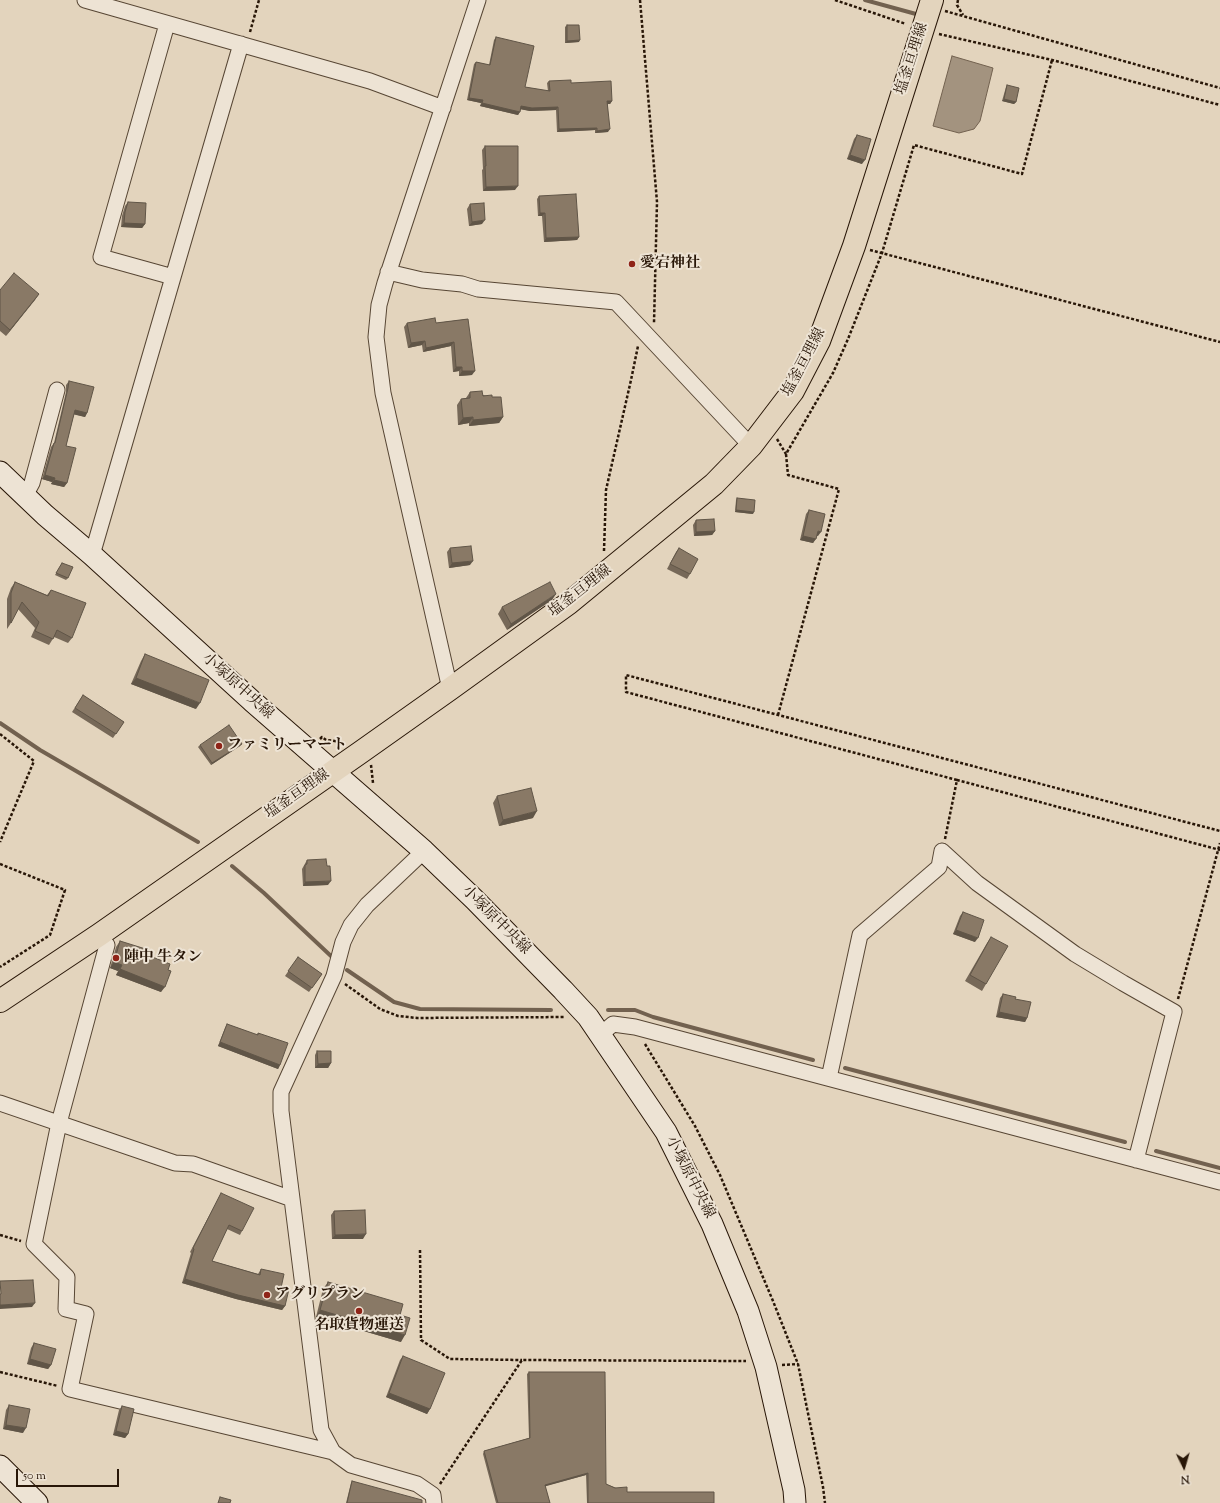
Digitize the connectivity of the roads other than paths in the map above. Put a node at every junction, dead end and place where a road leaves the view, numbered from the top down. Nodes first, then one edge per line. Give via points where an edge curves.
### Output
1 (85, 0) edge
2 (478, 0) edge
3 (931, 3) edge
4 (167, 24) junction
5 (243, 44) junction
6 (442, 108) junction
7 (388, 272) junction
8 (173, 277) junction
9 (57, 390) dead end
10 (751, 446) junction
11 (0, 472) edge
12 (25, 496) junction
13 (92, 555) junction
14 (450, 689) junction
15 (332, 772) junction
16 (424, 851) junction
17 (99, 935) junction
18 (0, 1001) edge
19 (600, 1035) junction
20 (829, 1078) junction
21 (0, 1103) edge
22 (59, 1123) junction
23 (1136, 1160) junction
24 (1220, 1182) edge
25 (292, 1199) junction
26 (333, 1452) junction
27 (0, 1466) edge
28 (433, 1499) edge
29 (37, 1503) edge
30 (795, 1503) edge

1 - 4 street
2 - 6 street
3 - 10 main road, 塩釜亘理線 via 839,290 815,348 793,391
4 - 5 street
4 - 8 street via 101,257
5 - 6 street via 370,81
5 - 8 street
6 - 7 street
7 - 10 street via 478,289 616,302
7 - 14 street via 379,305 376,337 383,393
8 - 13 street
9 - 12 street via 32,483
10 - 14 main road, 塩釜亘理線 via 714,484 570,603
11 - 12 street, 小塚原中央線
12 - 13 street, 小塚原中央線
13 - 15 street, 小塚原中央線
14 - 15 main road, 塩釜亘理線
15 - 16 street, 小塚原中央線
15 - 17 main road, 塩釜亘理線
16 - 19 street, 小塚原中央線 via 563,990 588,1017
16 - 25 street via 367,905 351,925 343,942 334,976 281,1092
17 - 18 main road, 塩釜亘理線
17 - 22 street via 107,945
19 - 20 street via 613,1024 635,1027
19 - 30 street, 小塚原中央線 via 666,1132 712,1224 748,1311 764,1361
20 - 23 street
20 - 23 street via 860,935 939,867 942,851 977,883 1075,954 1174,1012
21 - 22 street
22 - 25 street via 175,1164 193,1164
22 - 26 street via 34,1244 67,1277 66,1309 86,1314 70,1389
23 - 24 street
25 - 26 street via 321,1430
26 - 28 street via 351,1465 417,1484
27 - 29 street

